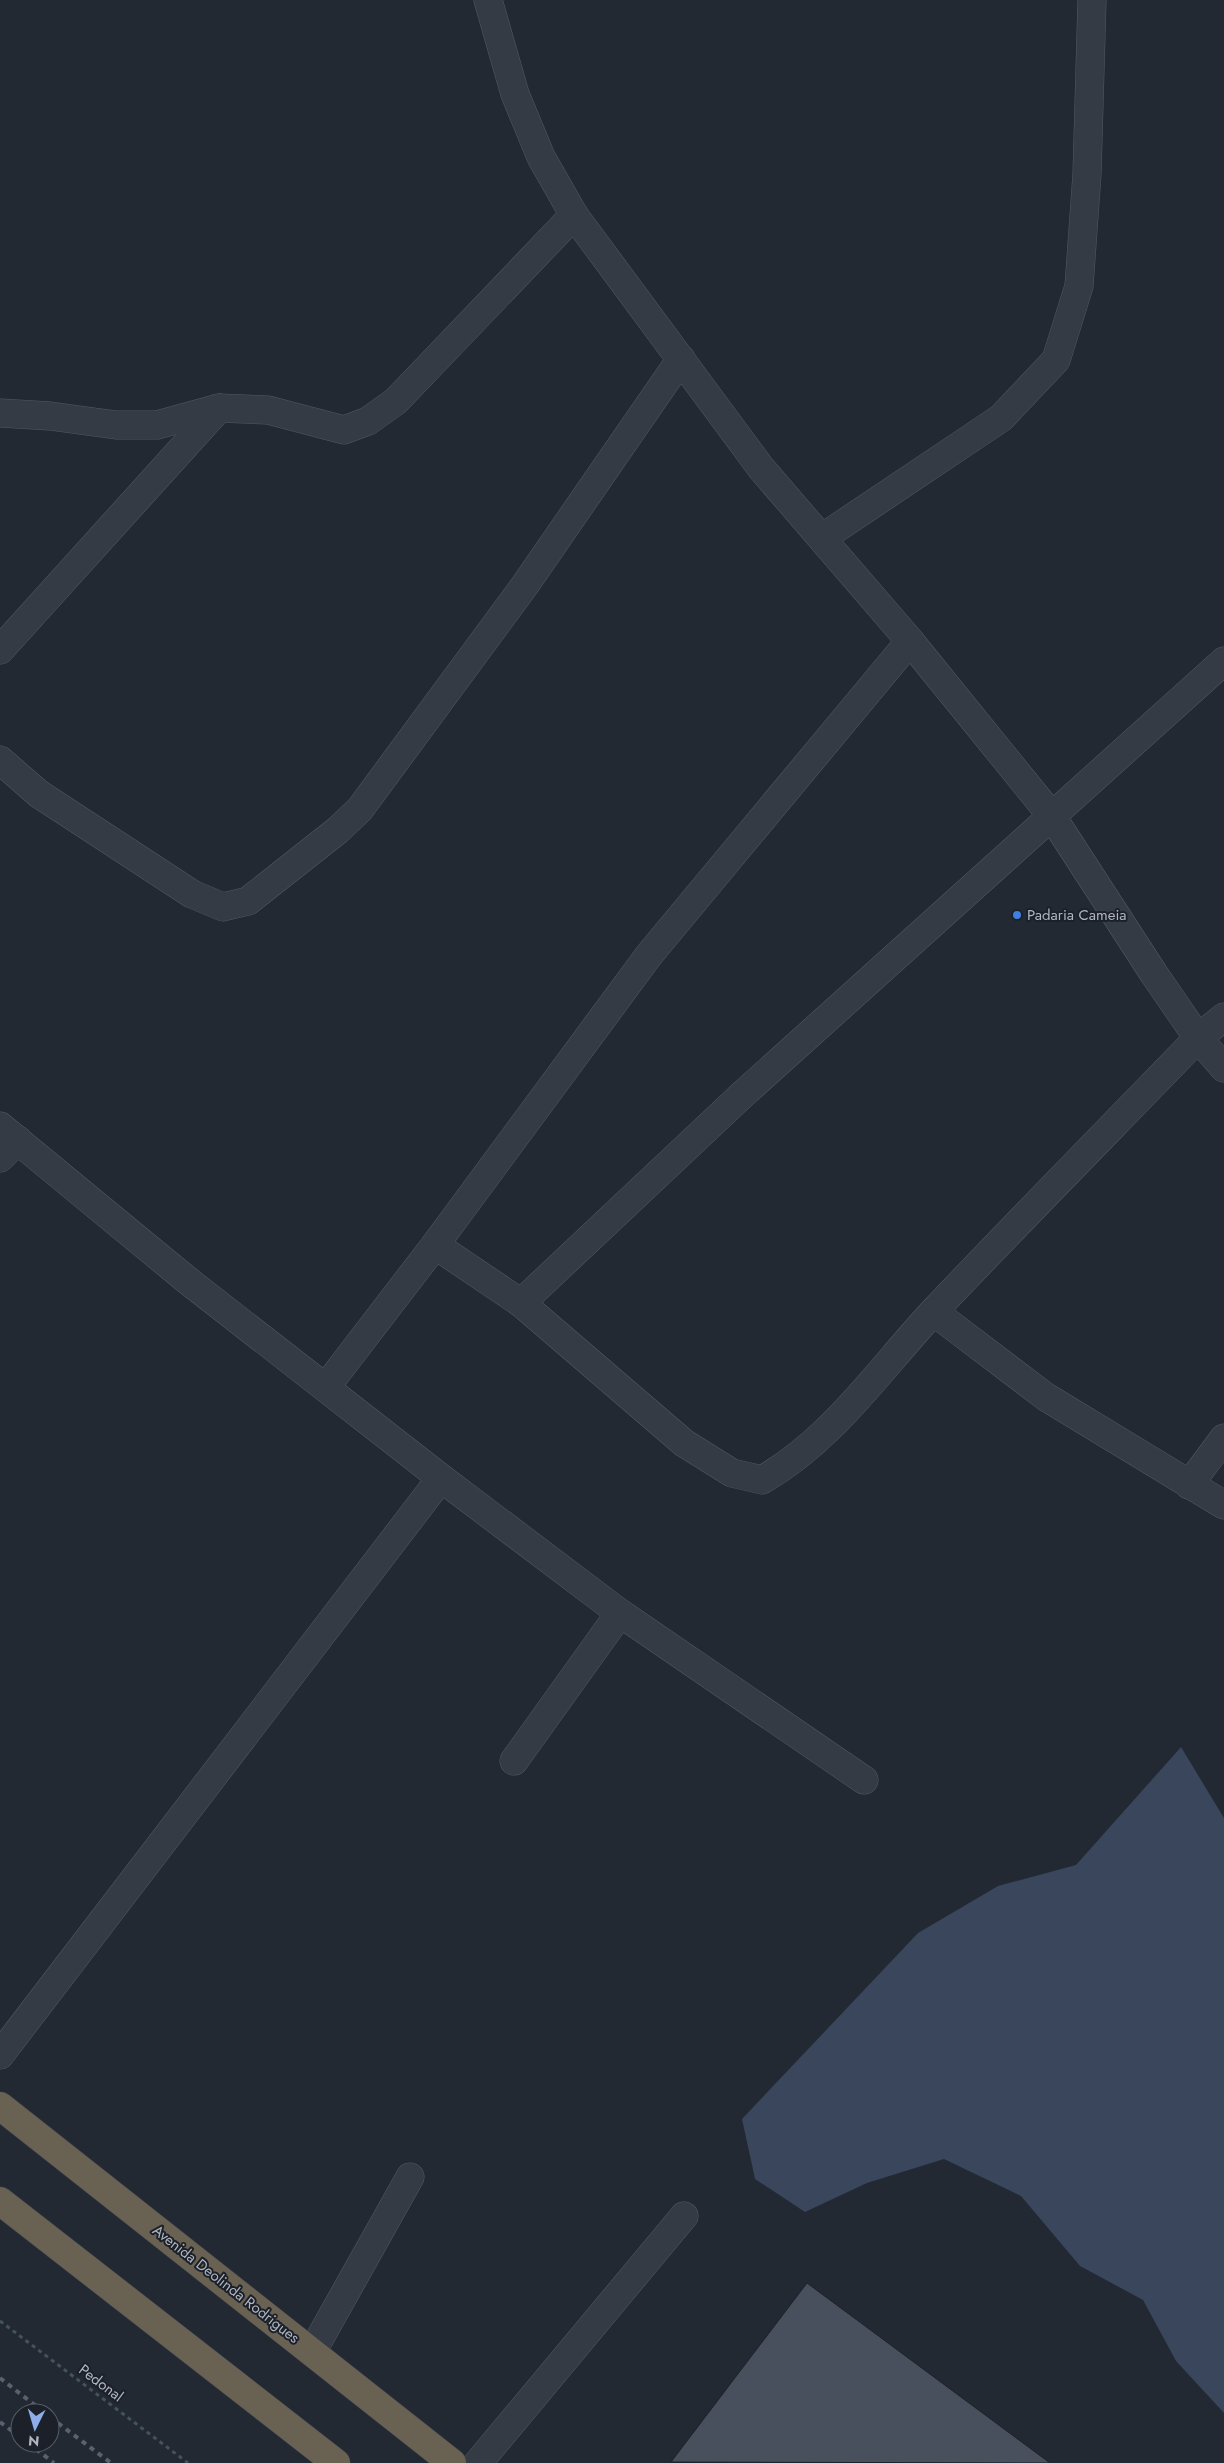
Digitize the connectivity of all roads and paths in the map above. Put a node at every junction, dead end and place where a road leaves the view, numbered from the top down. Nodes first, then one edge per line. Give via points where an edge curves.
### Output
1 (488, 0) edge
2 (1092, 0) edge
3 (574, 215) junction
4 (680, 359) junction
5 (219, 408) junction
6 (0, 414) edge
7 (822, 538) junction
8 (910, 641) junction
9 (0, 650) edge
10 (1224, 661) edge
11 (0, 760) edge
12 (1051, 815) junction
13 (1224, 1017) edge
14 (1198, 1038) junction
15 (1224, 1068) edge
16 (6, 1141) edge
17 (435, 1245) junction
18 (521, 1303) junction
19 (934, 1312) junction
20 (326, 1386) junction
21 (1224, 1438) edge
22 (441, 1478) junction
23 (1189, 1484) junction
24 (1224, 1505) edge
25 (620, 1613) junction
26 (514, 1761) dead end
27 (864, 1780) dead end
28 (0, 2056) edge
29 (0, 2106) edge
30 (410, 2177) dead end
31 (0, 2201) edge
32 (684, 2216) dead end
33 (0, 2321) edge
34 (312, 2352) junction
35 (188, 2463) edge
36 (336, 2463) edge
37 (452, 2463) edge
38 (478, 2463) edge

1 - 3 street via 515,94 541,157
2 - 7 street via 1087,174 1079,286 1056,360 1001,418
3 - 4 street
3 - 5 street via 396,401 368,421 344,430 268,410
4 - 7 street via 761,468
4 - 11 street via 525,584 360,809 248,900 223,907 192,894 39,794
5 - 6 street via 157,424 116,425 50,416
5 - 9 street
7 - 8 street
8 - 12 street
8 - 17 street via 649,955
10 - 12 street
12 - 14 street
12 - 18 street via 742,1094
13 - 14 street
14 - 15 street
14 - 19 street
16 - 20 street
17 - 18 street
17 - 20 street
18 - 19 street via 684,1444 732,1472 762,1480 788,1465 825,1435
19 - 23 street via 1046,1397
20 - 22 street
21 - 23 street
22 - 25 street
22 - 28 street
23 - 24 street
25 - 26 street
25 - 27 street
29 - 34 highway, Avenida Deolinda Rodrigues
30 - 34 street
31 - 36 highway
32 - 38 street
33 - 35 path, Pedonal
34 - 37 highway, Avenida Deolinda Rodrigues

